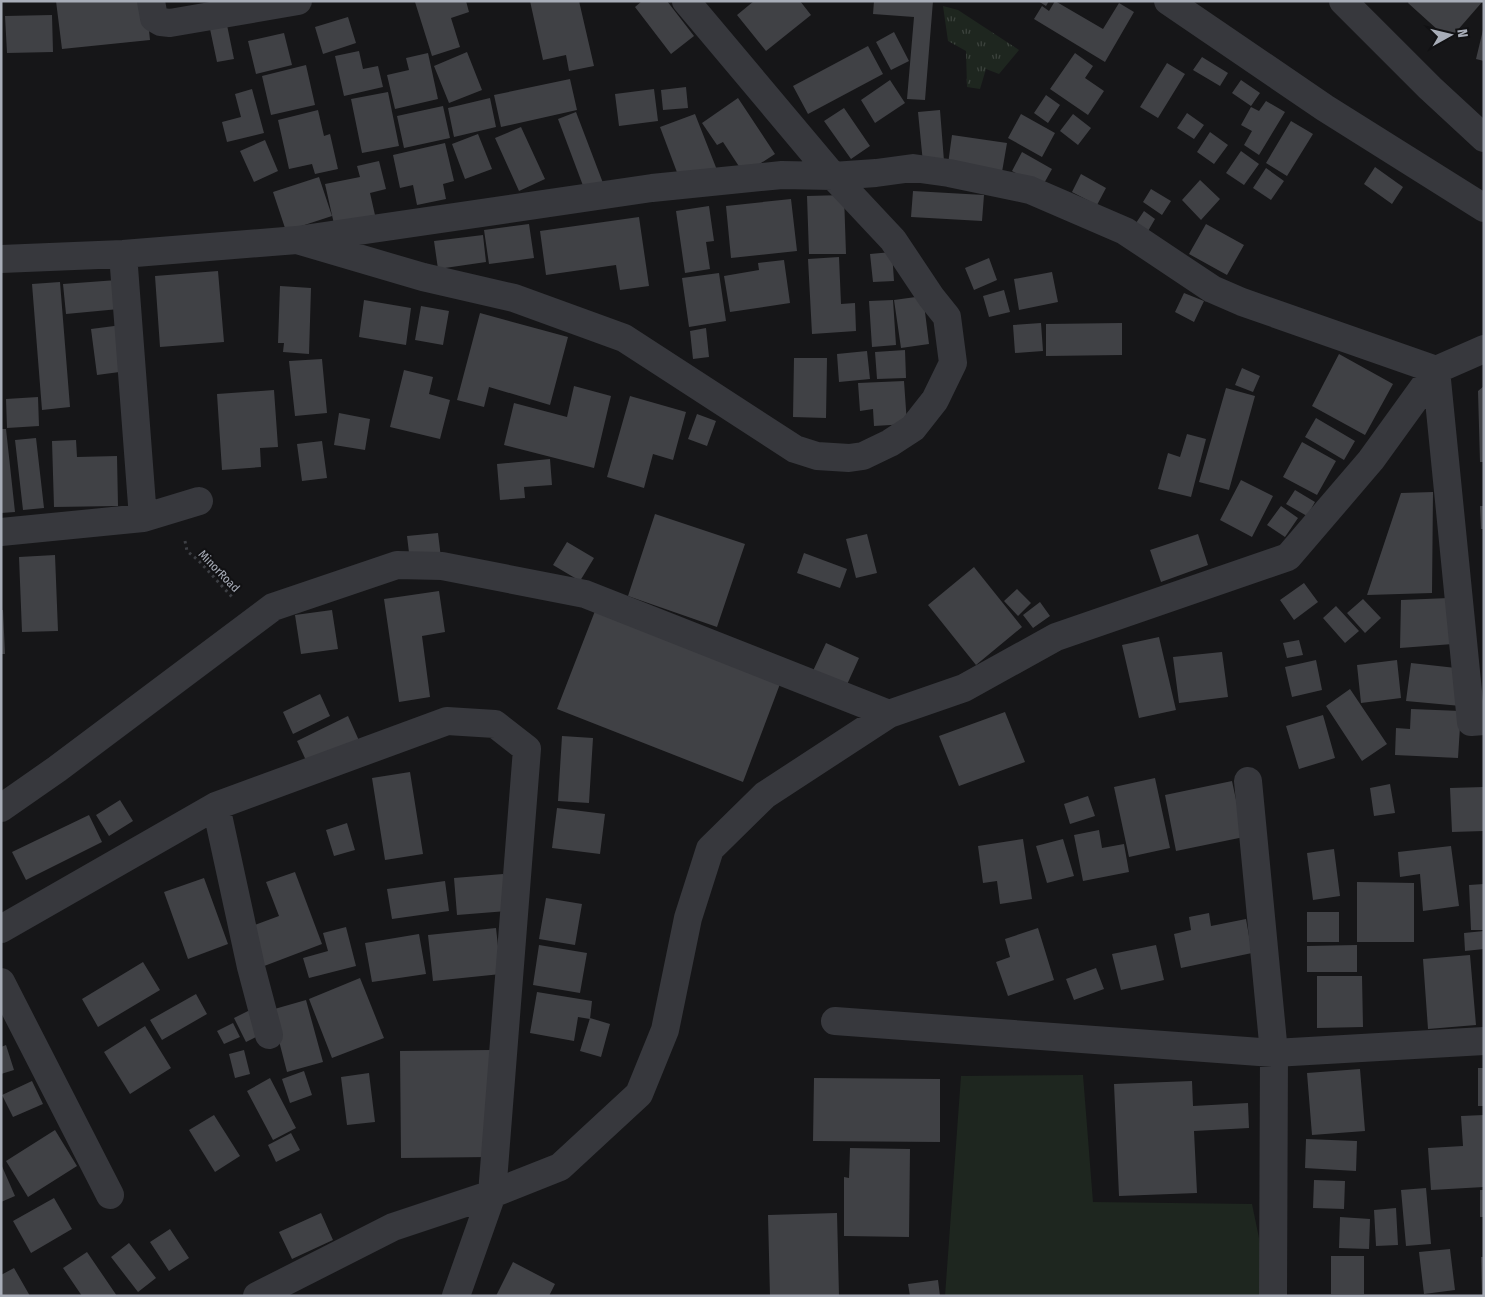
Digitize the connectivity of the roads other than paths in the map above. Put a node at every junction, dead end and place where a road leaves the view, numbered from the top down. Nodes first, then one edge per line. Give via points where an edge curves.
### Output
1 (151, 1) edge
2 (298, 1) edge
3 (686, 1) edge
4 (1168, 1) edge
5 (1343, 1) edge
6 (1484, 138) edge
7 (833, 176) junction
8 (1484, 208) edge
9 (298, 240) junction
10 (123, 254) junction
11 (1, 259) edge
12 (1484, 349) edge
13 (1436, 370) junction
14 (199, 501) road end
15 (142, 518) junction
16 (1, 532) edge
17 (889, 714) junction
18 (1484, 721) edge
19 (1248, 781) dead end
20 (216, 806) junction
21 (1, 808) edge
22 (1, 929) edge
23 (1, 982) edge
24 (836, 1021) dead end
25 (269, 1035) dead end
26 (1484, 1041) edge
27 (1274, 1053) junction
28 (492, 1194) junction
29 (110, 1195) dead end
30 (258, 1296) edge
31 (456, 1296) edge
32 (1273, 1296) edge

1 - 2 street via 154,18 170,23
3 - 7 street
4 - 8 street via 1325,108
5 - 6 street
7 - 9 street via 782,175 652,188
7 - 9 street via 893,240 947,317 953,362 935,400 914,428 864,456 849,458 817,456 795,449 624,338 514,298 423,277
7 - 13 street via 913,168 1030,190 1125,232 1212,289
9 - 10 street
10 - 11 street
10 - 15 street
12 - 13 street
13 - 17 street via 1371,460 1288,557 1056,637 964,688
13 - 18 street via 1471,722
14 - 15 street
15 - 16 street
17 - 21 street via 585,594 442,566 397,566 273,607
17 - 28 street via 765,795 710,849 688,918 665,1030 638,1094 560,1167
19 - 27 street
20 - 22 street
20 - 25 street
20 - 28 street via 447,721 495,724 527,749
23 - 29 street
24 - 27 street
26 - 27 street
27 - 32 street
28 - 30 street via 394,1227
28 - 31 street

